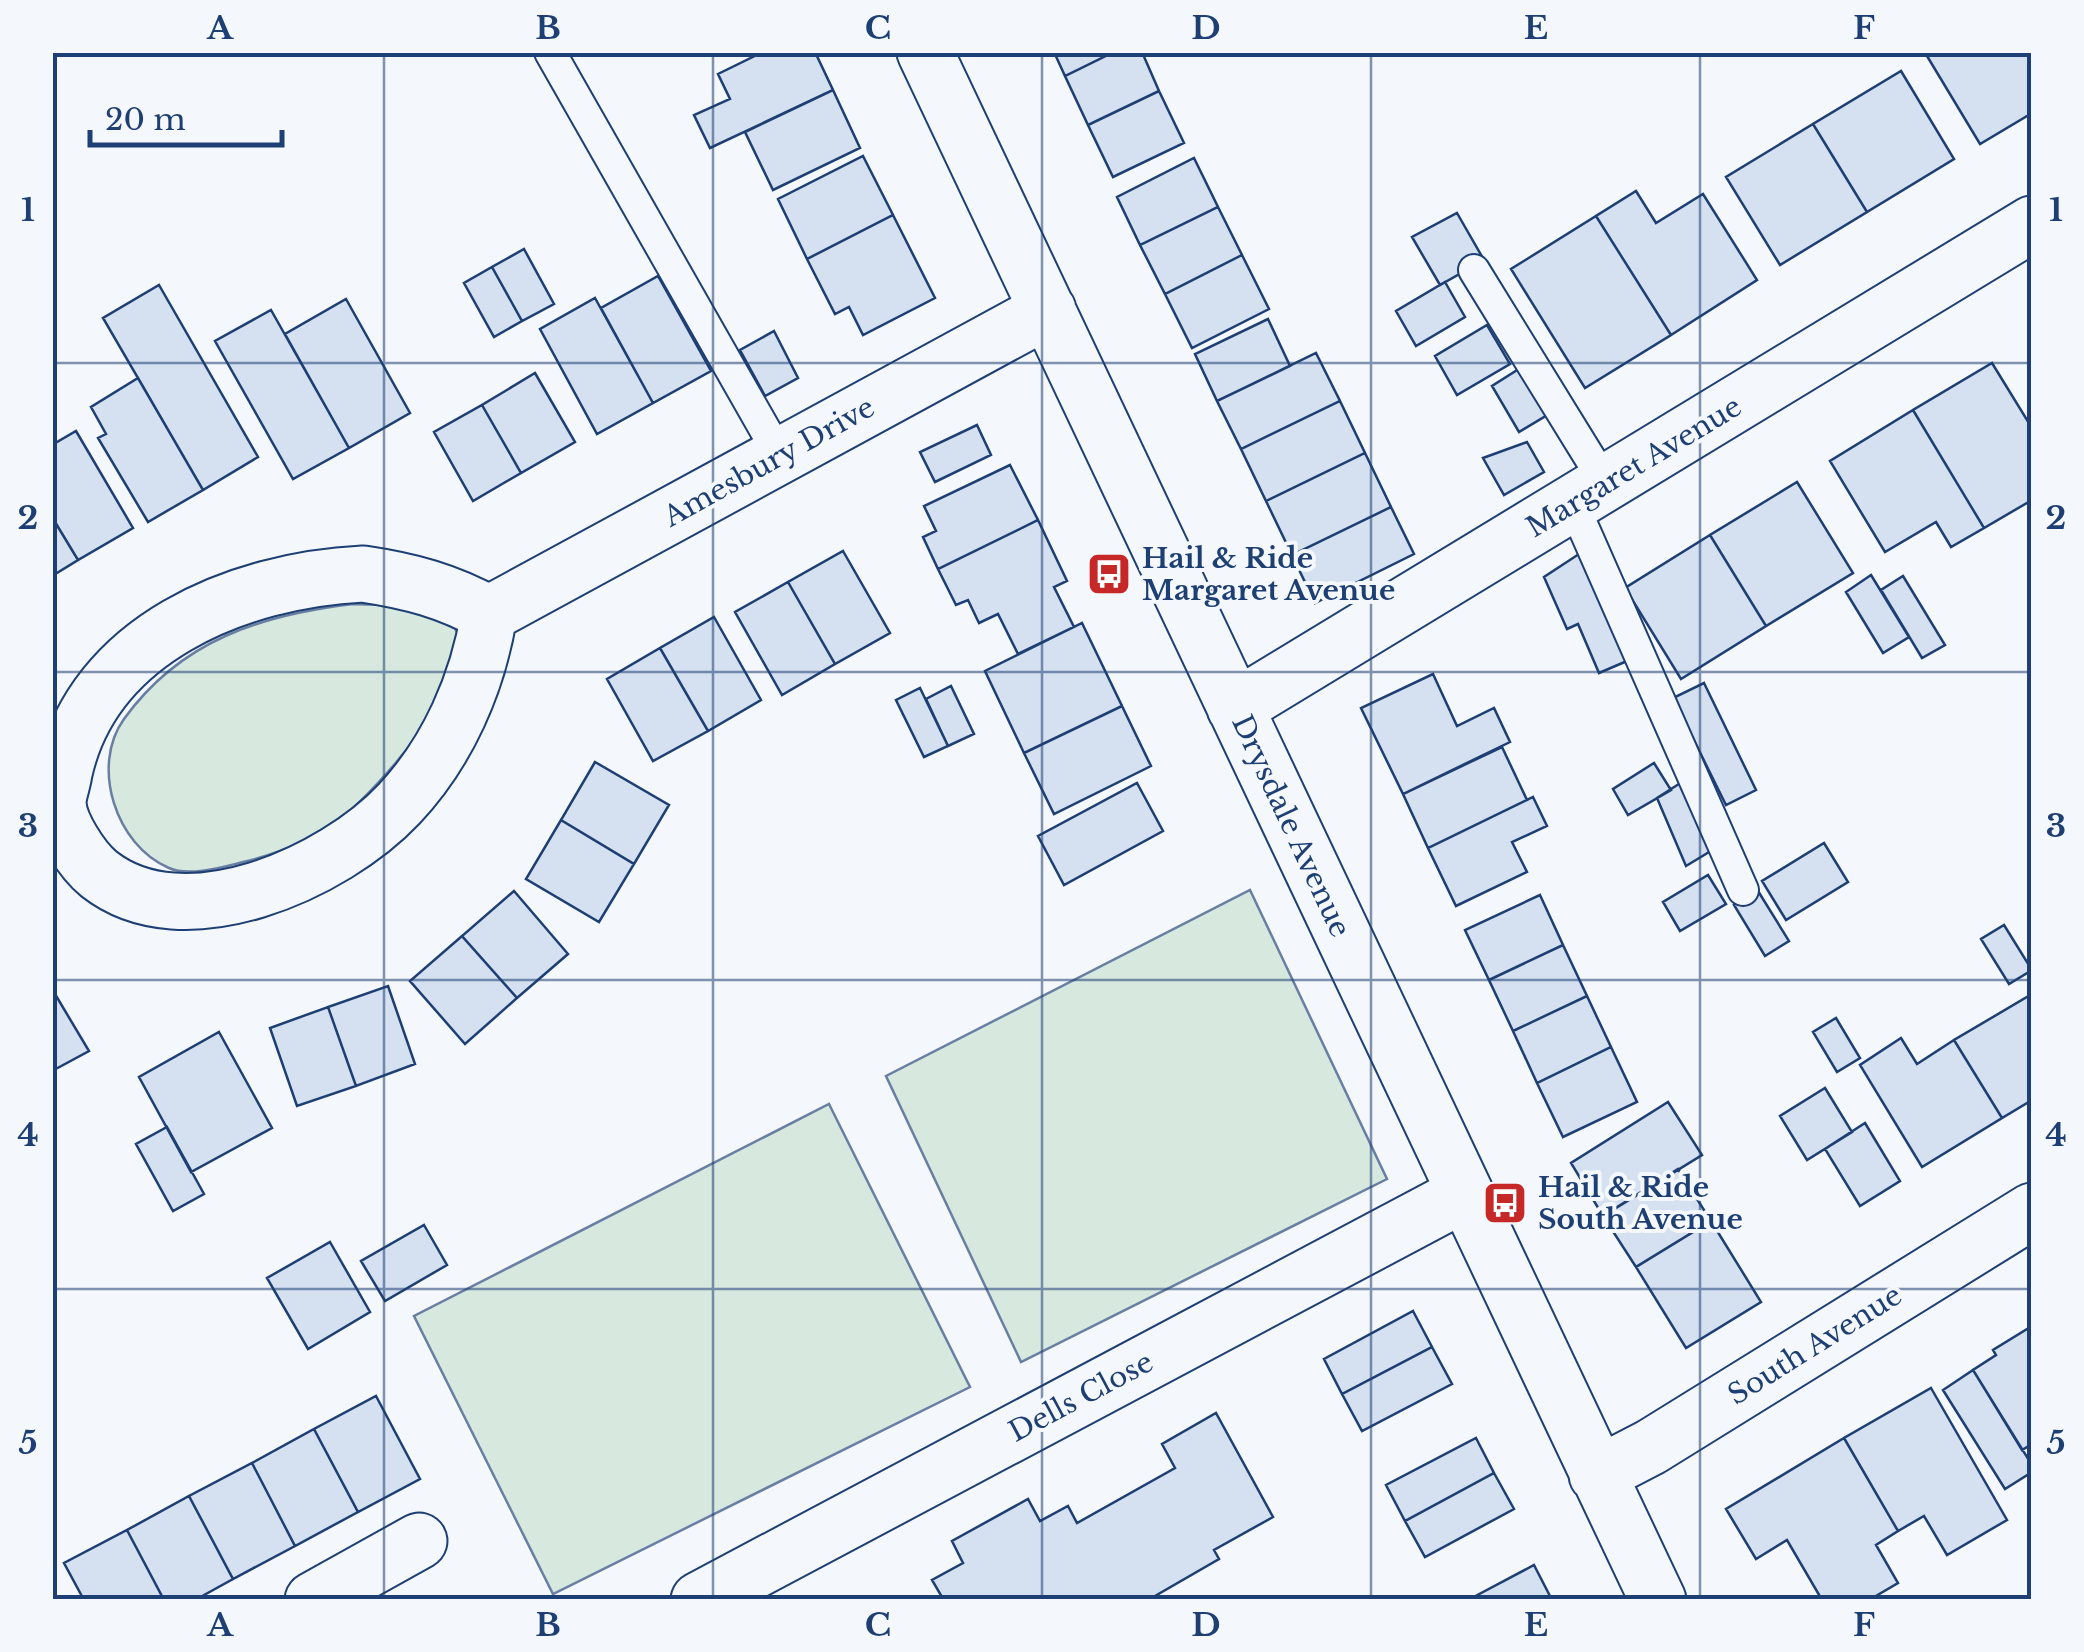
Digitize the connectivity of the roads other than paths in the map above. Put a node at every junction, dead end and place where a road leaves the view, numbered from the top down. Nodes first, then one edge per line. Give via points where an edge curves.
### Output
1 (550, 52) edge
2 (925, 52) edge
3 (2032, 224) edge
4 (1474, 270) dead end
5 (1048, 310) junction
6 (780, 456) junction
7 (1590, 494) junction
8 (489, 614) junction
9 (1235, 708) junction
10 (63, 850) edge
11 (1743, 890) dead end
12 (1464, 1194) junction
13 (2032, 1211) edge
14 (1597, 1475) junction
15 (419, 1541) dead end
16 (328, 1596) edge
17 (698, 1600) edge
18 (1658, 1600) edge

1 - 6 lane
2 - 5 street, Drysdale Avenue
3 - 7 street, Margaret Avenue
4 - 7 lane
5 - 6 street, Amesbury Drive
5 - 9 street, Drysdale Avenue
6 - 8 street, Amesbury Drive
7 - 9 street, Margaret Avenue
7 - 11 lane
8 - 10 street via 468,697 411,788 349,843 293,876 179,905 133,894
8 - 10 street via 454,594 363,574 310,577 192,615 104,685 78,724 58,804
9 - 12 street, Drysdale Avenue
12 - 14 street, Drysdale Avenue
12 - 17 street, Dells Close
13 - 14 street, South Avenue
14 - 18 street, Drysdale Avenue
15 - 16 street

